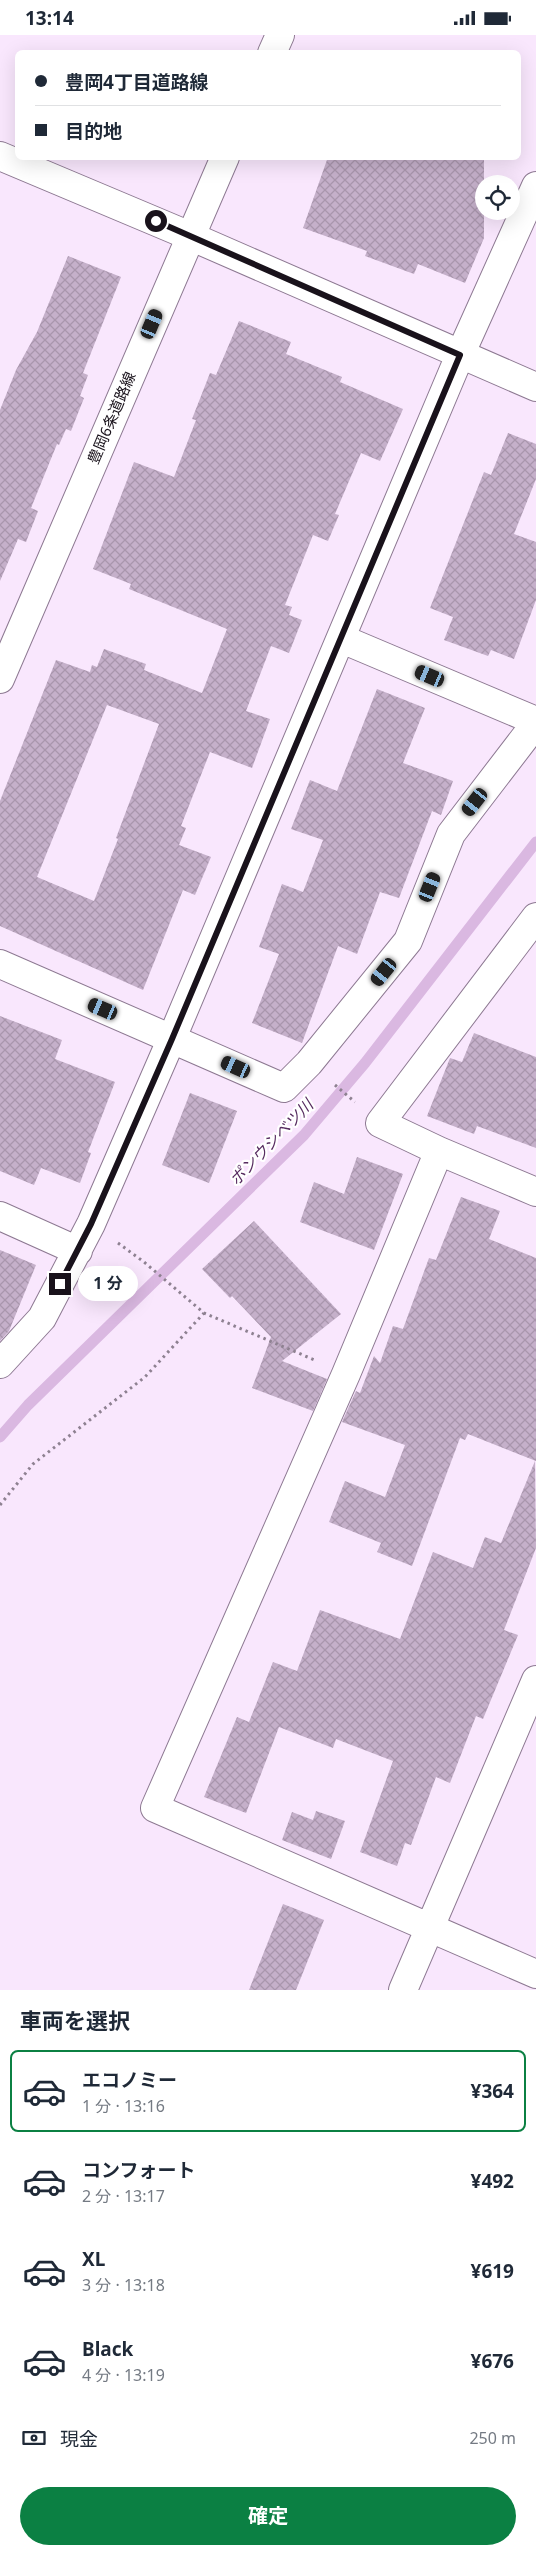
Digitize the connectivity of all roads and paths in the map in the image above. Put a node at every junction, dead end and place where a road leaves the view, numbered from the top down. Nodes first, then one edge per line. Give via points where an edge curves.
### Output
1 (280, 35) edge
2 (273, 50) edge
3 (0, 156) edge
4 (224, 160) edge
5 (536, 186) edge
6 (190, 235) junction
7 (460, 355) junction
8 (536, 387) edge
9 (342, 639) junction
10 (0, 679) edge
11 (536, 722) edge
12 (536, 917) edge
13 (0, 965) edge
14 (172, 1039) junction
15 (330, 1081) dead end
16 (359, 1105) dead end
17 (438, 1151) junction
18 (536, 1192) edge
19 (0, 1216) edge
20 (78, 1251) junction
21 (144, 1262) dead end
22 (204, 1313) junction
23 (0, 1364) edge
24 (346, 1373) junction
25 (0, 1505) edge
26 (532, 1697) edge
27 (430, 1928) junction
28 (536, 1974) edge
29 (403, 1990) edge

1 - 2 street
3 - 6 street
4 - 6 street, 豊岡6条道路線
5 - 7 street
6 - 7 street
6 - 10 street, 豊岡6条道路線
7 - 8 street
7 - 9 street
9 - 11 street
9 - 14 street
11 - 14 street via 451,834 408,941 309,1063 284,1088
12 - 17 street via 380,1123
13 - 14 street
14 - 20 street
15 - 16 path
17 - 18 street
17 - 24 street
19 - 20 street
20 - 23 street via 42,1318
21 - 22 path
22 - 24 path
22 - 25 path via 145,1377 33,1463
24 - 27 street via 155,1808
26 - 27 street
27 - 28 street
27 - 29 street

